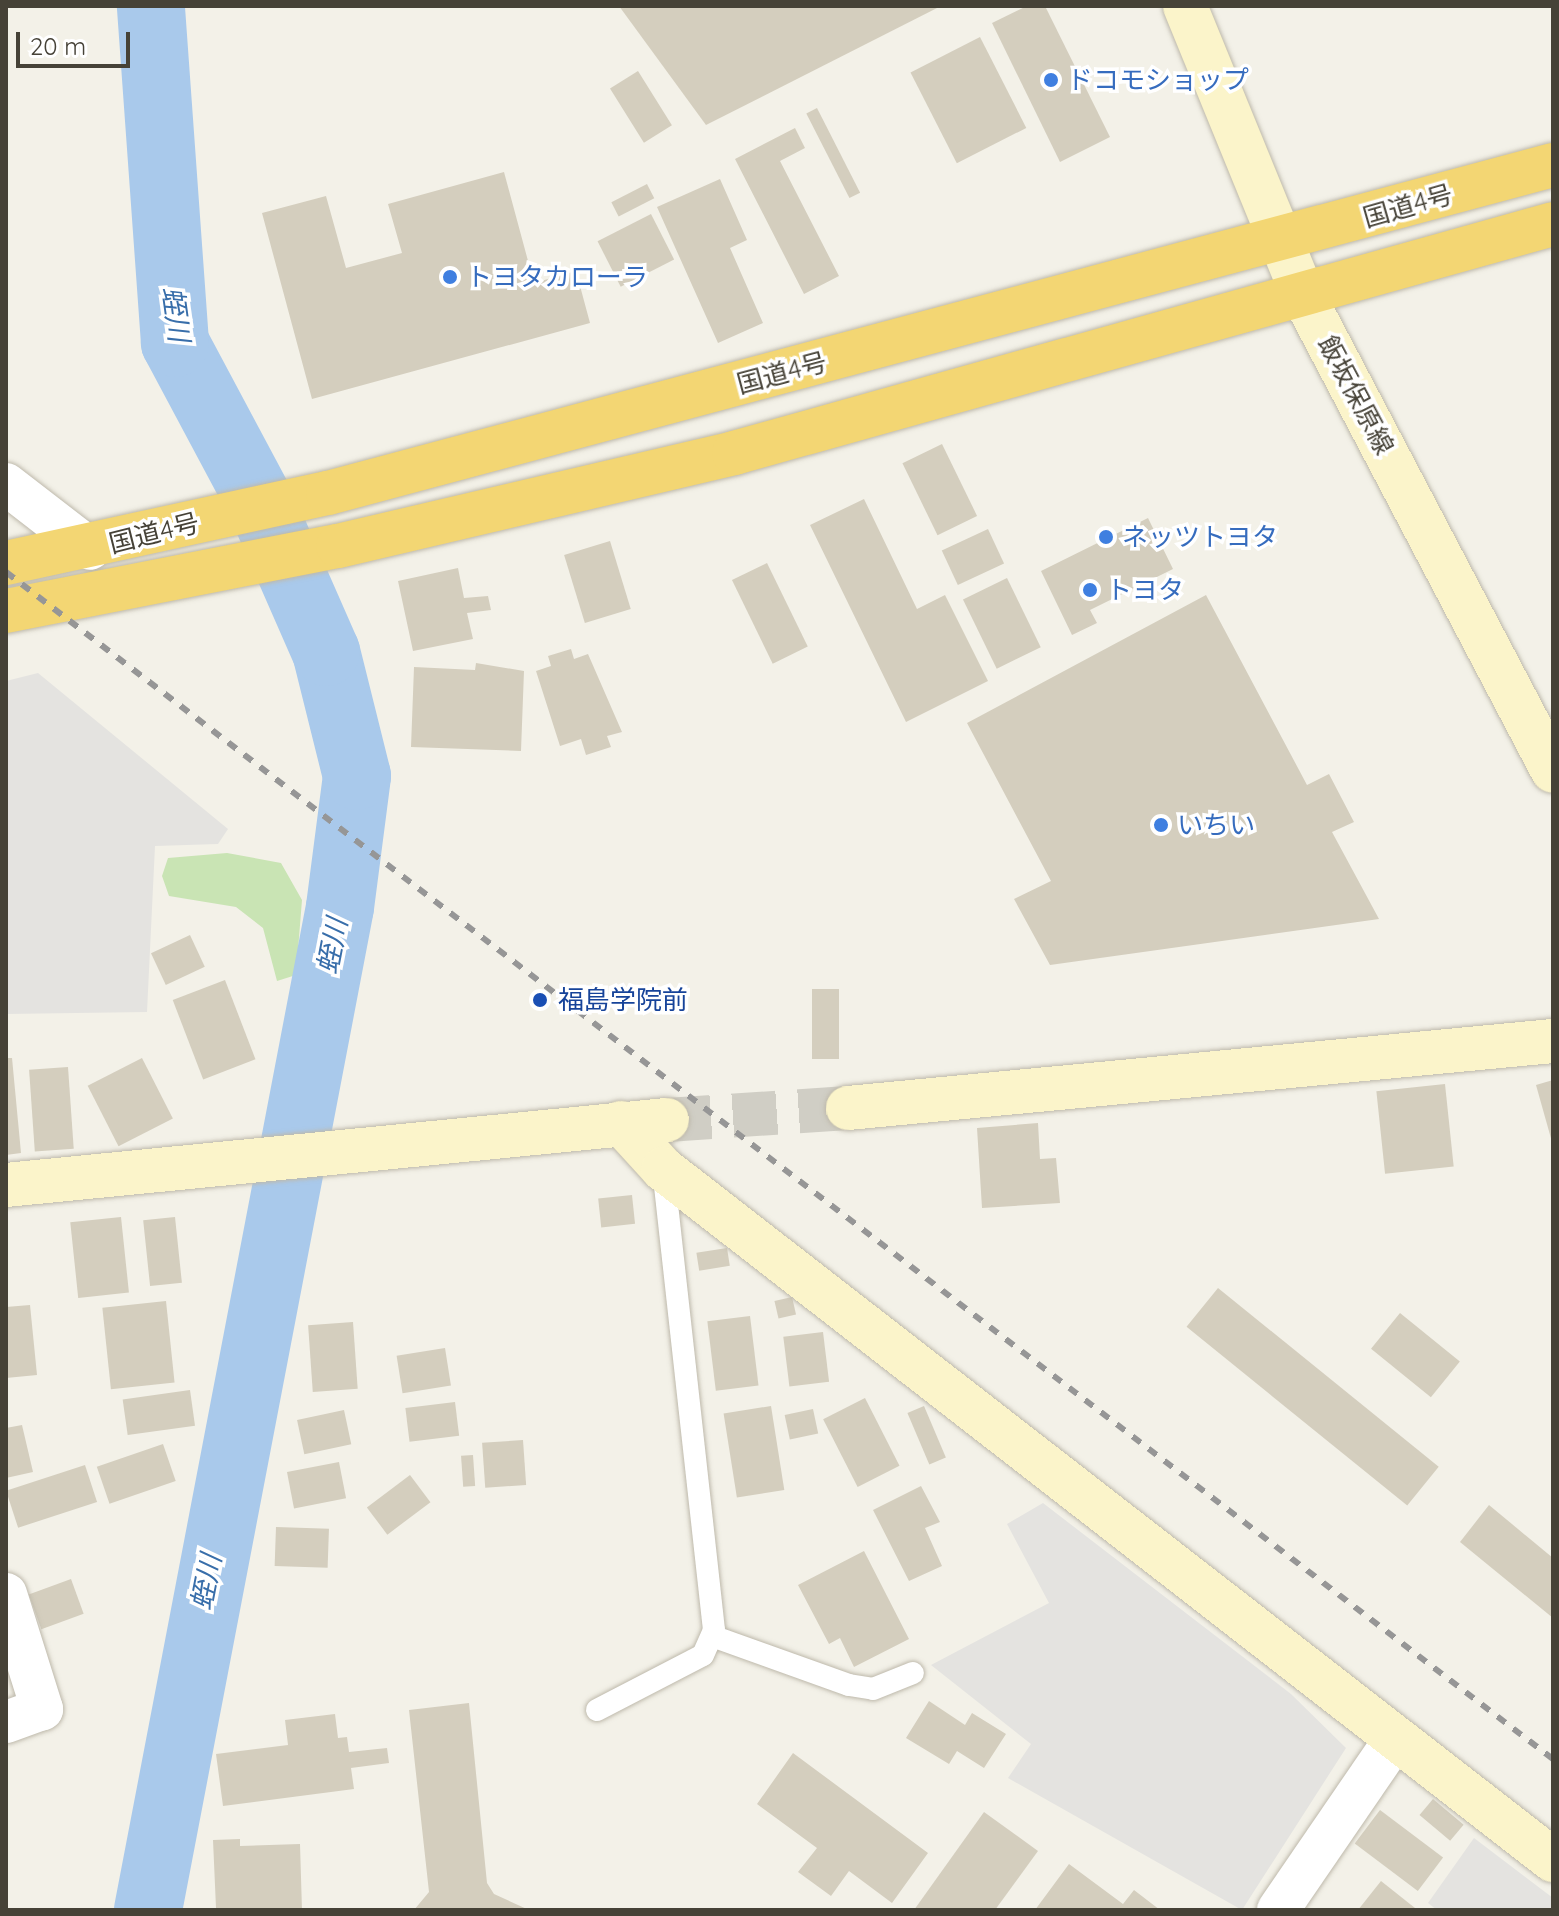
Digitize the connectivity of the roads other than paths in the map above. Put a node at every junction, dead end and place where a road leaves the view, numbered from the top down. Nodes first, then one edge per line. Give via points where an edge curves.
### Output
1 (1185, 6) edge
2 (1553, 165) edge
3 (1553, 224) edge
4 (1283, 242) junction
5 (1304, 297) junction
6 (6, 484) edge
7 (90, 549) junction
8 (6, 563) edge
9 (6, 611) edge
10 (1553, 771) edge
11 (1553, 1041) edge
12 (848, 1108) tunnel mouth
13 (667, 1120) tunnel mouth
14 (621, 1123) junction
15 (663, 1169) junction
16 (6, 1185) edge
17 (6, 1594) edge
18 (712, 1636) junction
19 (913, 1673) dead end
20 (597, 1710) dead end
21 (6, 1722) edge
22 (1393, 1742) junction
23 (1553, 1860) edge
24 (1278, 1910) edge

1 - 4 street, 飯坂保原線
2 - 4 highway, 国道4号
3 - 5 highway, 国道4号
4 - 5 street, 飯坂保原線
4 - 7 highway, 国道4号 via 328,493
5 - 9 highway, 国道4号 via 734,453 238,568
5 - 10 street, 飯坂保原線
6 - 7 street
7 - 8 highway, 国道4号
11 - 12 street
13 - 14 street
14 - 15 street
14 - 16 street
15 - 18 lane
15 - 22 street
17 - 21 street via 42,1709
18 - 19 lane via 849,1685 873,1689
18 - 20 lane via 703,1655
22 - 23 street
22 - 24 street

